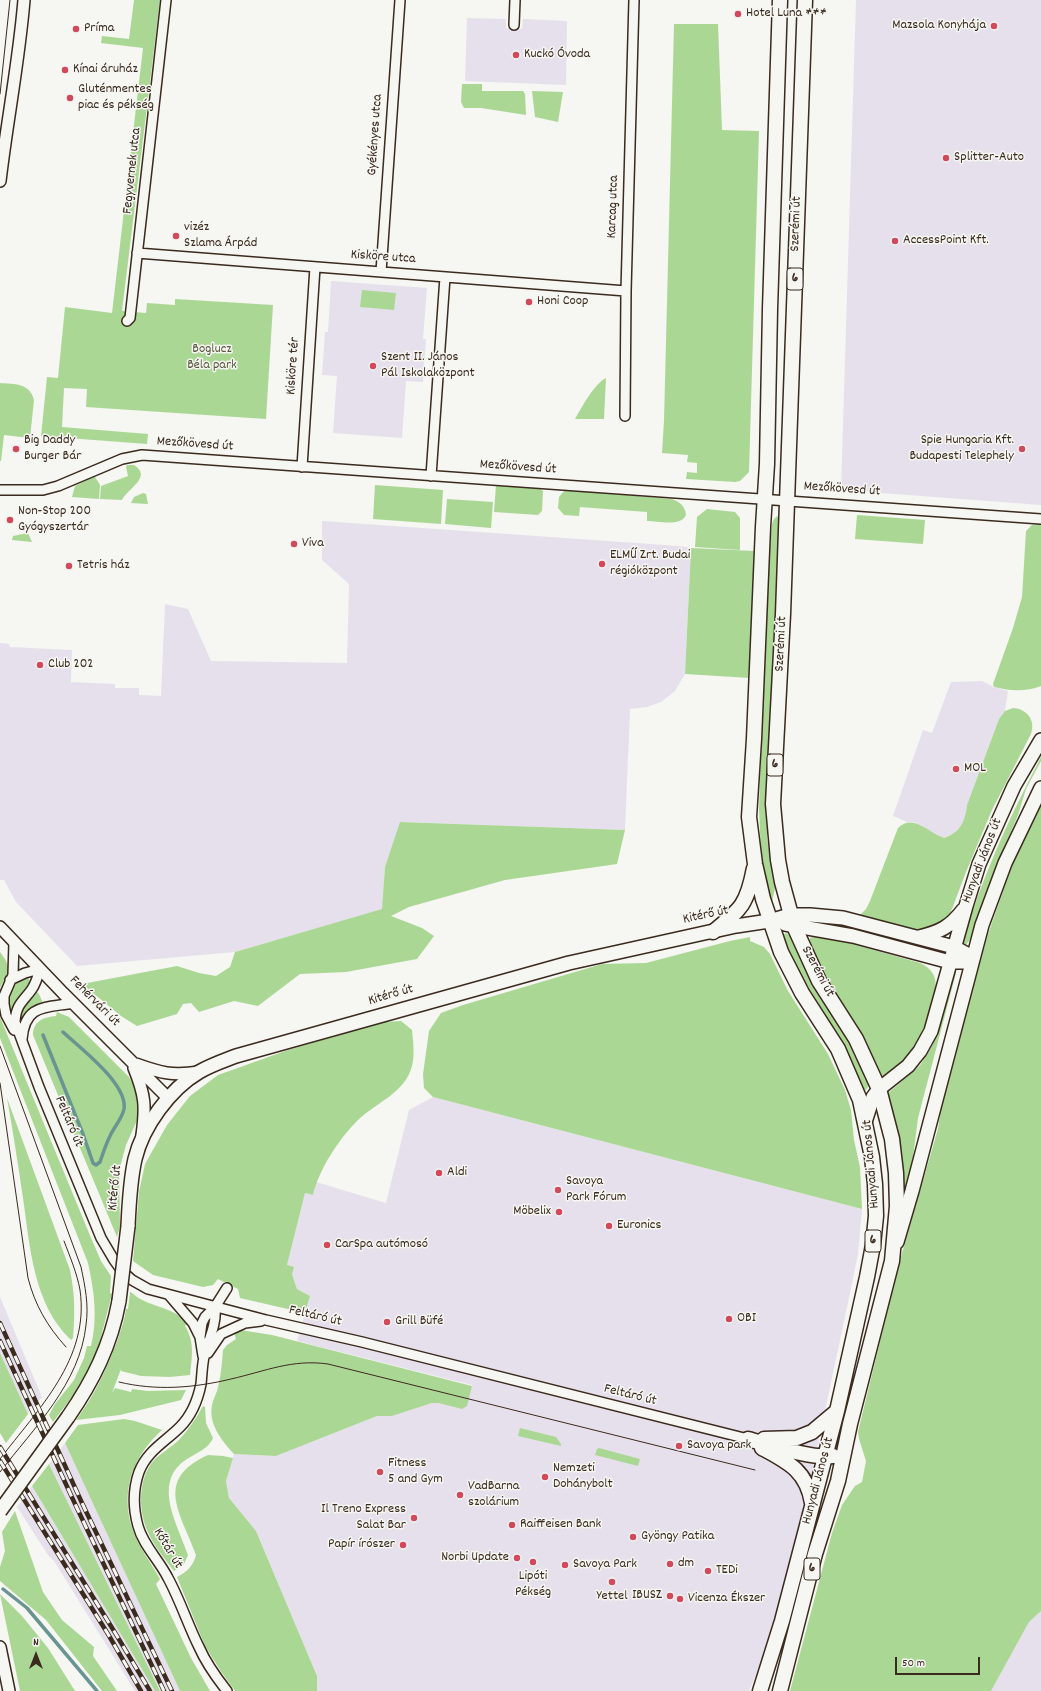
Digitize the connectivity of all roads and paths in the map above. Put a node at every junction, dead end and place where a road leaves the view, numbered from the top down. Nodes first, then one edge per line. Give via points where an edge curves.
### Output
1 (24, 0) edge
2 (166, 0) edge
3 (400, 0) edge
4 (515, 0) edge
5 (634, 0) edge
6 (780, 0) edge
7 (804, 0) edge
8 (514, 25) dead end
9 (0, 181) edge
10 (137, 253) junction
11 (315, 267) junction
12 (381, 272) junction
13 (445, 277) junction
14 (626, 291) junction
15 (127, 321) dead end
16 (625, 416) dead end
17 (302, 467) junction
18 (431, 476) junction
19 (0, 490) edge
20 (765, 499) junction
21 (787, 500) junction
22 (1041, 519) edge
23 (1041, 740) edge
24 (1041, 788) edge
25 (755, 864) junction
26 (966, 906) junction
27 (792, 920) junction
28 (769, 921) junction
29 (0, 927) edge
30 (713, 932) junction
31 (917, 938) junction
32 (14, 942) junction
33 (954, 947) junction
34 (972, 959) junction
35 (950, 962) junction
36 (40, 969) junction
37 (10, 980) junction
38 (73, 1004) junction
39 (22, 1045) junction
40 (132, 1062) junction
41 (199, 1072) junction
42 (879, 1089) junction
43 (168, 1098) junction
44 (865, 1122) junction
45 (142, 1140) junction
46 (892, 1261) junction
47 (227, 1288) dead end
48 (169, 1295) junction
49 (215, 1307) junction
50 (266, 1320) junction
51 (200, 1337) junction
52 (204, 1359) junction
53 (837, 1411) junction
54 (748, 1439) junction
55 (846, 1447) junction
56 (825, 1457) junction
57 (812, 1505) junction
58 (0, 1511) edge
59 (0, 1647) edge
60 (9, 1691) edge
61 (227, 1691) edge
62 (760, 1691) edge
63 (780, 1691) edge

1 - 9 street
2 - 10 street, Fegyvernek utca
3 - 12 street, Gyékényes utca
4 - 8 street
5 - 14 street, Karcag utca
6 - 20 main road, Szerémi út / 6
7 - 21 main road, Szerémi út / 6
10 - 11 street, Kisköre utca
10 - 15 street, Fegyvernek utca via 130,318
11 - 12 street, Kisköre utca
11 - 17 street, Kisköre tér
12 - 13 street, Kisköre utca
13 - 14 street, Kisköre utca
13 - 18 street
14 - 16 street, Karcag utca
17 - 18 street, Mezőkövesd út
17 - 19 street, Mezőkövesd út via 142,456 122,459 43,490
18 - 20 street, Mezőkövesd út
20 - 21 street, Mezőkövesd út
20 - 25 main road, Szerémi út / 6 via 749,817
21 - 22 street, Mezőkövesd út
21 - 27 main road, Szerémi út / 6 via 773,804 778,860
23 - 26 main road, Hunyadi János út via 1014,786 979,864
24 - 34 main road, Hunyadi János út via 1005,863
25 - 28 main road, Szerémi út / 6
25 - 30 main road via 750,887 738,912
26 - 31 main road via 944,929
26 - 33 main road, Hunyadi János út
27 - 28 main road, Kitérő út
27 - 31 main road, Kitérő út via 810,914 843,918
27 - 35 main road, Kitérő út
27 - 42 main road, Szerémi út / 6 via 819,981 856,1039
28 - 30 main road, Kitérő út
28 - 44 main road, Szerémi út / 6 via 791,972 844,1062 860,1100
29 - 32 street, Fehérvári út
30 - 41 main road, Kitérő út via 562,965 236,1056
31 - 33 main road, Kitérő út
32 - 36 street, Fehérvári út
32 - 37 street, Feltáró út via 13,975
33 - 34 main road, Kitérő út
33 - 35 main road, Hunyadi János út
34 - 35 main road, Kitérő út
34 - 46 main road, Hunyadi János út
35 - 42 main road, Hunyadi János út via 931,1031 920,1051 908,1066
36 - 37 street
36 - 38 street, Fehérvári út
36 - 39 street, Feltáró út via 35,984 15,1012 15,1022
37 - 39 street, Feltáró út via 4,996 6,1015
38 - 39 street, Feltáró út via 39,1009 31,1014 23,1027
38 - 40 street, Fehérvári út
39 - 48 street, Feltáró út via 101,1238 114,1260 132,1280 148,1289
40 - 41 street via 170,1074
40 - 43 street, Fehérvári út
40 - 45 street via 144,1097
41 - 43 main road, Kitérő út via 182,1083
42 - 44 main road, Hunyadi János út via 873,1097
42 - 46 main road, Szerémi út / 6 via 892,1139 896,1173 897,1206
43 - 45 main road, Kitérő út
44 - 53 main road, Hunyadi János út / 6 via 875,1184 876,1216 873,1245
45 - 58 main road, Kitérő út, bridge via 135,1158 132,1177 120,1301 115,1326 97,1370 83,1395
46 - 55 main road, Hunyadi János út / 6
47 - 49 street
48 - 49 street, Feltáró út
48 - 51 street, Kőtár út via 193,1323
49 - 50 street, Feltáró út
49 - 51 street, Kőtár út via 205,1317
49 - 52 street, Kőtár út via 215,1319
50 - 52 street, Kőtár út via 245,1323 221,1334
50 - 54 street, Feltáró út
51 - 52 street, Kőtár út
52 - 61 street, Kőtár út via 201,1384 191,1411 180,1427 147,1458 135,1487 134,1500 138,1527 143,1539 168,1578 206,1660
53 - 54 main road via 812,1432 797,1438
53 - 56 main road, Hunyadi János út / 6
54 - 56 main road
54 - 57 main road via 799,1472 810,1491
55 - 56 main road via 835,1456
55 - 63 main road, Hunyadi János út / 6
56 - 57 main road, Hunyadi János út / 6
57 - 62 main road, Hunyadi János út / 6 via 782,1621
59 - 60 street

